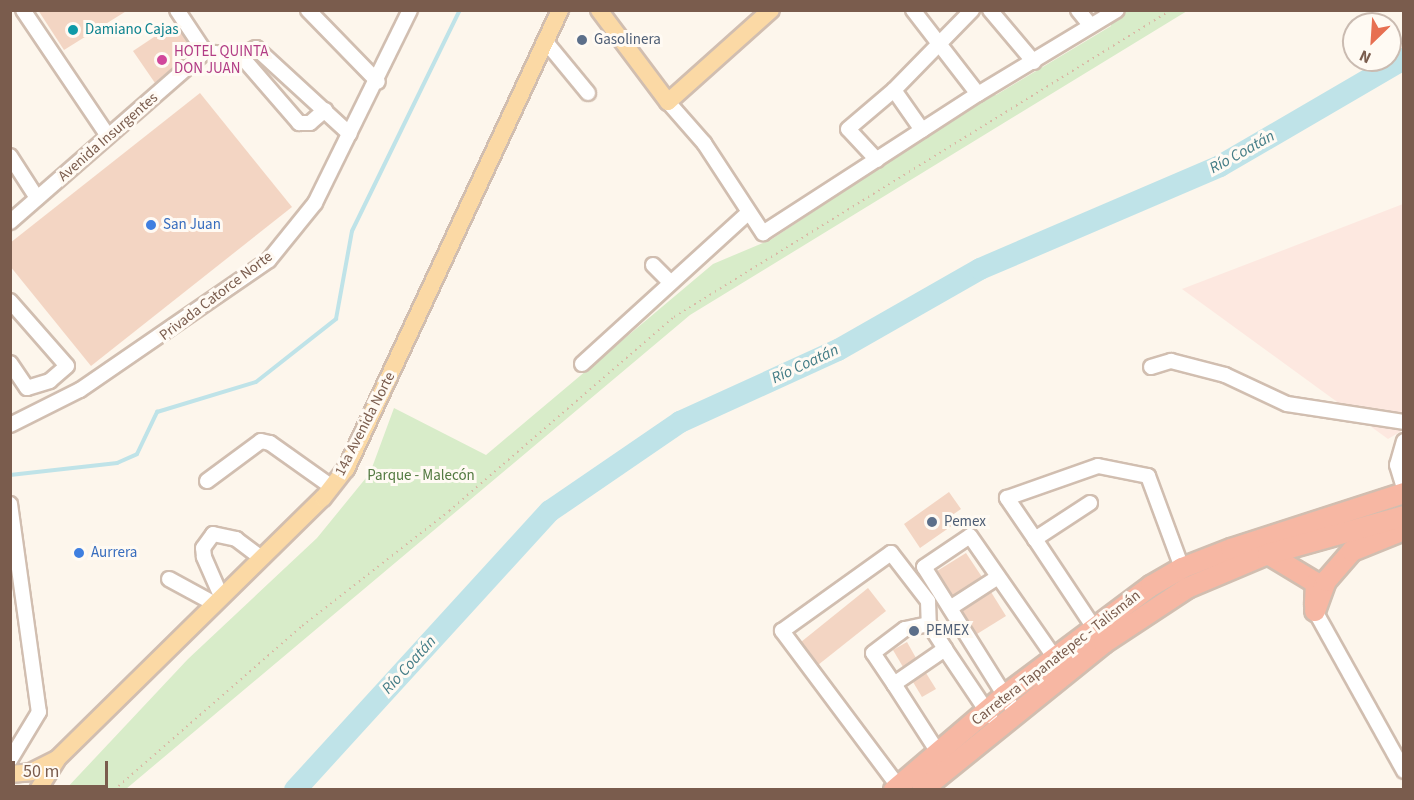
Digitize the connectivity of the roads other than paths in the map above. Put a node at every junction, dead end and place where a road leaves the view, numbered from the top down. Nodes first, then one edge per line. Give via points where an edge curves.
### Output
1 (23, 10) edge
2 (177, 10) edge
3 (308, 10) edge
4 (410, 10) edge
5 (560, 10) edge
6 (598, 10) edge
7 (771, 10) edge
8 (913, 10) edge
9 (972, 10) edge
10 (990, 10) edge
11 (1078, 10) edge
12 (1117, 10) edge
13 (1090, 25) junction
14 (546, 42) junction
15 (940, 45) junction
16 (205, 52) junction
17 (241, 56) junction
18 (1034, 62) junction
19 (378, 82) junction
20 (894, 90) junction
21 (588, 93) dead end
22 (978, 94) junction
23 (668, 102) junction
24 (325, 110) junction
25 (922, 130) junction
26 (350, 134) junction
27 (108, 136) junction
28 (10, 156) edge
29 (877, 160) junction
30 (38, 198) junction
31 (747, 214) junction
32 (10, 222) edge
33 (653, 265) dead end
34 (671, 282) junction
35 (10, 301) edge
36 (16, 319) edge
37 (10, 363) edge
38 (582, 364) dead end
39 (1151, 367) dead end
40 (50, 381) junction
41 (69, 396) junction
42 (12, 422) edge
43 (1404, 422) edge
44 (1404, 441) edge
45 (207, 481) dead end
46 (332, 487) junction
47 (1404, 488) edge
48 (1404, 493) edge
49 (1090, 503) dead end
50 (10, 504) edge
51 (1404, 516) edge
52 (1404, 530) edge
53 (1035, 539) junction
54 (1268, 554) junction
55 (261, 558) junction
56 (1182, 568) junction
57 (998, 577) junction
58 (169, 579) dead end
59 (217, 600) junction
60 (950, 608) junction
61 (1315, 611) junction
62 (929, 624) junction
63 (1098, 635) junction
64 (945, 649) junction
65 (1060, 665) junction
66 (894, 684) junction
67 (1004, 696) junction
68 (1015, 712) junction
69 (991, 719) junction
70 (57, 759) junction
71 (943, 759) junction
72 (10, 760) edge
73 (1404, 771) edge
74 (10, 774) edge
75 (898, 788) edge
76 (38, 789) edge
77 (922, 789) edge

1 - 27 street
2 - 16 street
3 - 19 street
4 - 19 street, Privada Catorce Norte
5 - 14 main road, 14a Avenida Norte
6 - 23 main road
7 - 23 main road
8 - 15 street
9 - 15 street
10 - 18 street
11 - 13 street
12 - 13 street
13 - 18 street
14 - 21 street
14 - 46 main road, 14a Avenida Norte via 366,430
15 - 20 street
15 - 22 street
16 - 17 street
16 - 27 street, Avenida Insurgentes
17 - 24 street via 256,48
17 - 24 street via 299,123 310,123
18 - 22 street
19 - 26 street, Privada Catorce Norte
20 - 25 street
20 - 29 street via 848,129
22 - 25 street
23 - 31 street via 704,143
24 - 26 street
25 - 29 street
26 - 41 street, Privada Catorce Norte via 315,203 269,260 158,340
27 - 30 street, Avenida Insurgentes
28 - 30 street
29 - 31 street via 763,233
30 - 32 street, Avenida Insurgentes
31 - 34 street
33 - 34 street
34 - 38 street
35 - 36 street
36 - 40 street via 67,366
37 - 40 street via 27,388
39 - 43 street via 1172,361 1225,375 1287,404
40 - 41 street
41 - 42 street, Privada Catorce Norte
44 - 47 street via 1397,465
45 - 46 street via 261,441 270,443
46 - 55 main road, 14a Avenida Norte
48 - 56 highway, Carretera Tapanatepec - Talismán
49 - 53 street
50 - 72 street via 39,712
51 - 54 highway, Carretera Tapanatepec - Talismán
52 - 61 highway via 1352,551 1326,581
53 - 56 street via 1007,498 1098,466 1148,476
53 - 63 street
54 - 61 highway via 1316,583
54 - 63 highway, Carretera Tapanatepec - Talismán via 1224,569
55 - 59 main road, 14a Avenida Norte
55 - 59 street via 236,539 213,534 203,548
56 - 63 highway, Carretera Tapanatepec - Talismán
57 - 60 street
57 - 60 street via 969,536 924,567
57 - 65 street
58 - 59 street
59 - 70 main road, 14a Avenida Norte
60 - 67 street
61 - 73 street
62 - 64 street
62 - 66 street via 905,629 873,653
62 - 75 street via 928,601 891,553 782,631
63 - 65 highway, Carretera Tapanatepec - Talismán
64 - 66 street
64 - 69 street
65 - 67 highway, Carretera Tapanatepec - Talismán
65 - 68 highway, Carretera Tapanatepec - Talismán
66 - 71 street
67 - 68 street
67 - 69 highway, Carretera Tapanatepec - Talismán
68 - 69 highway, Carretera Tapanatepec - Talismán
69 - 71 highway, Carretera Tapanatepec - Talismán
70 - 74 main road via 31,772
70 - 76 main road
71 - 75 highway, Carretera Tapanatepec - Talismán
71 - 77 highway, Carretera Tapanatepec - Talismán

